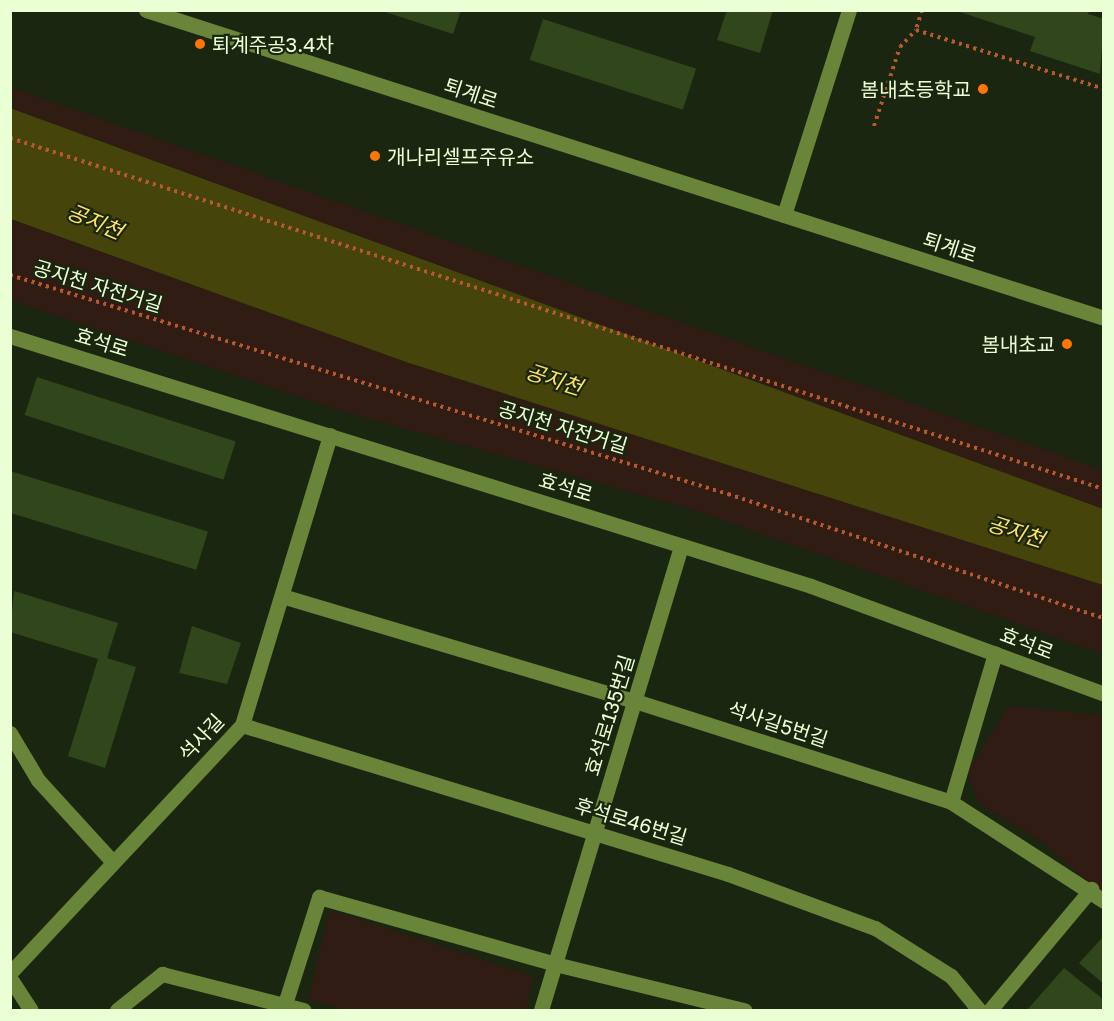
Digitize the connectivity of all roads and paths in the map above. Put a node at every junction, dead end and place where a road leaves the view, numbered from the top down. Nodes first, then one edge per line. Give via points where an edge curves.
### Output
1 (146, 10) edge
2 (849, 10) edge
3 (922, 10) edge
4 (916, 30) junction
5 (1104, 89) edge
6 (874, 126) dead end
7 (10, 138) edge
8 (784, 215) junction
9 (10, 275) edge
10 (1104, 318) edge
11 (10, 336) edge
12 (330, 435) junction
13 (1104, 489) edge
14 (681, 546) junction
15 (282, 596) junction
16 (1104, 618) edge
17 (994, 653) junction
18 (1104, 694) edge
19 (635, 700) junction
20 (242, 724) junction
21 (10, 734) edge
22 (951, 802) junction
23 (596, 831) junction
24 (113, 862) junction
25 (1091, 889) junction
26 (1104, 901) edge
27 (555, 964) junction
28 (10, 976) edge
29 (286, 1008) edge
30 (31, 1011) edge
31 (117, 1011) edge
32 (303, 1011) edge
33 (541, 1011) edge
34 (744, 1011) edge
35 (979, 1011) edge
36 (990, 1011) edge

1 - 8 street, 퇴계로
2 - 8 street
3 - 4 path
4 - 5 path
4 - 6 path via 900,47
7 - 13 path
8 - 10 street, 퇴계로
9 - 16 path, 공지천 자전거길 via 705,486
11 - 12 street, 효석로
12 - 14 street, 효석로
12 - 15 street, 석사길
14 - 17 street, 효석로 via 811,586
14 - 19 street, 효석로135번길
15 - 19 street, 석사길5번길
15 - 20 street, 석사길
17 - 18 street, 효석로
17 - 22 street
19 - 22 street, 석사길5번길
19 - 23 street, 효석로135번길
20 - 23 street, 후석로46번길
20 - 24 street, 석사길
21 - 24 street via 38,780
22 - 25 street, 석사길5번길
23 - 27 street, 효석로135번길
23 - 35 street, 후석로46번길 via 875,928 951,976
24 - 28 street, 석사길
25 - 26 street, 석사길5번길
25 - 36 street
27 - 29 street via 319,897
27 - 33 street, 효석로135번길
27 - 34 street
28 - 30 street
29 - 31 street via 162,974
29 - 32 street

